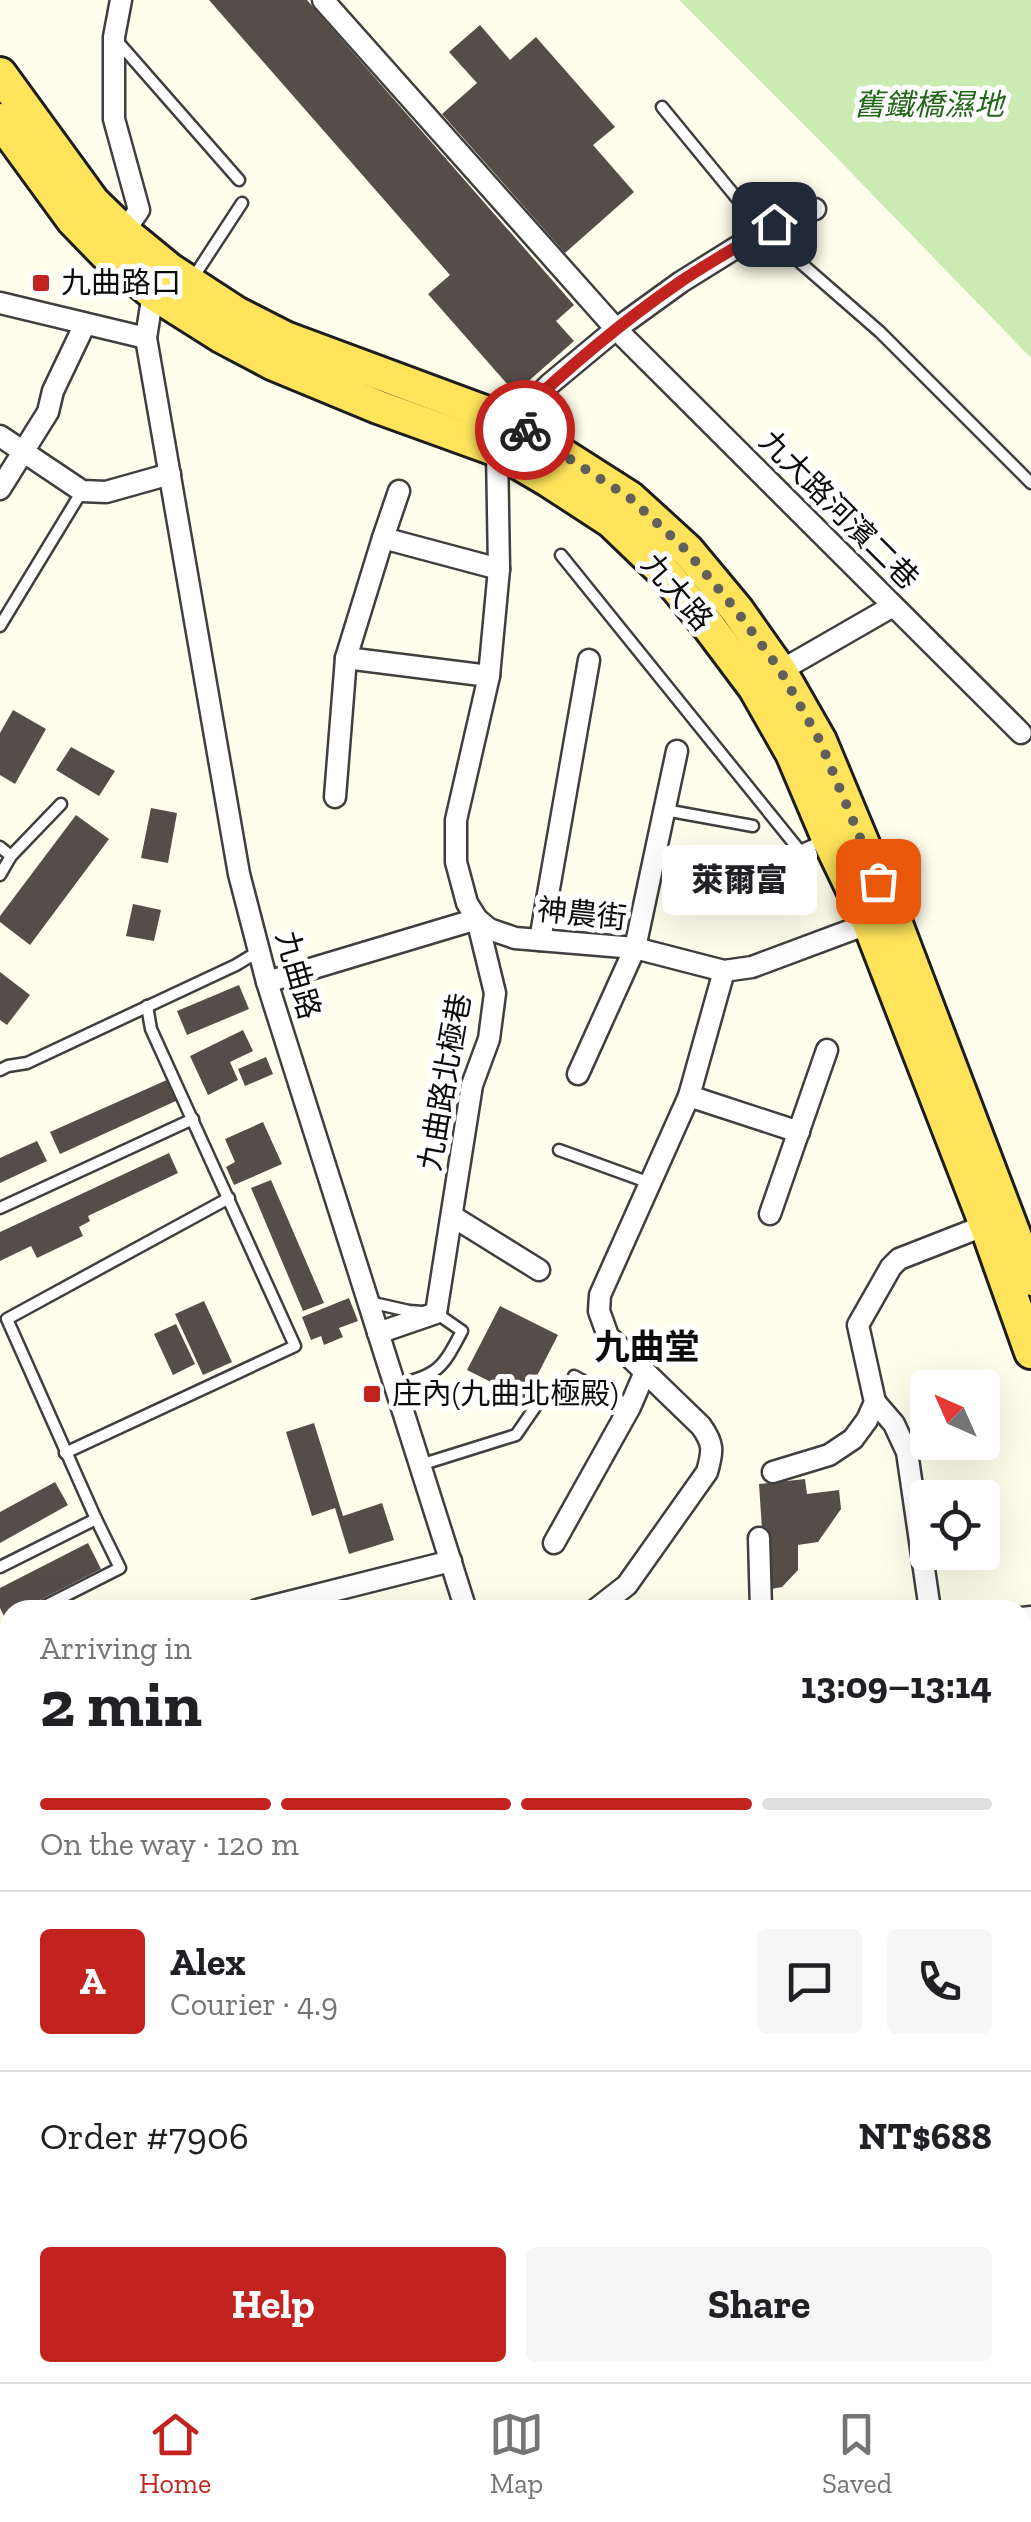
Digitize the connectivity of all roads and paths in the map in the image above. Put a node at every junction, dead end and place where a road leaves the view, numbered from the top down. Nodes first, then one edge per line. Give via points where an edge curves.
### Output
1 (121, 0) edge
2 (323, 0) edge
3 (114, 37) junction
4 (4, 99) edge
5 (662, 107) dead end
6 (239, 180) dead end
7 (242, 203) dead end
8 (816, 208) dead end
9 (763, 230) junction
10 (115, 244) junction
11 (171, 282) junction
12 (2, 309) edge
13 (85, 324) junction
14 (616, 329) junction
15 (146, 338) junction
16 (0, 436) edge
17 (504, 436) junction
18 (23, 452) junction
19 (170, 474) junction
20 (1031, 483) edge
21 (0, 489) edge
22 (82, 491) junction
23 (400, 491) dead end
24 (383, 538) junction
25 (560, 556) dead end
26 (499, 569) junction
27 (893, 606) junction
28 (0, 626) edge
29 (346, 658) junction
30 (589, 660) dead end
31 (780, 670) junction
32 (488, 676) junction
33 (1021, 733) dead end
34 (678, 751) dead end
35 (335, 797) dead end
36 (61, 804) dead end
37 (664, 810) junction
38 (753, 826) dead end
39 (828, 838) junction
40 (0, 847) edge
41 (11, 856) junction
42 (0, 875) edge
43 (477, 919) junction
44 (881, 919) junction
45 (540, 940) junction
46 (635, 948) junction
47 (259, 951) junction
48 (724, 971) junction
49 (267, 982) junction
50 (147, 1006) junction
51 (827, 1050) dead end
52 (0, 1054) edge
53 (4, 1068) edge
54 (578, 1074) dead end
55 (689, 1096) junction
56 (194, 1119) junction
57 (798, 1132) junction
58 (559, 1150) dead end
59 (650, 1184) junction
60 (230, 1198) junction
61 (0, 1208) edge
62 (770, 1214) dead end
63 (452, 1216) junction
64 (986, 1226) junction
65 (539, 1270) dead end
66 (1031, 1280) edge
67 (368, 1301) junction
68 (436, 1313) junction
69 (4, 1320) edge
70 (378, 1333) junction
71 (1031, 1352) edge
72 (646, 1372) junction
73 (574, 1376) dead end
74 (395, 1386) junction
75 (875, 1402) junction
76 (538, 1403) dead end
77 (630, 1406) junction
78 (65, 1453) junction
79 (420, 1465) junction
80 (773, 1472) dead end
81 (96, 1519) junction
82 (759, 1538) dead end
83 (554, 1543) dead end
84 (451, 1561) junction
85 (0, 1566) edge
86 (57, 1600) edge
87 (296, 1600) edge
88 (463, 1600) edge
89 (609, 1600) edge
90 (760, 1600) edge
91 (929, 1600) edge

1 - 3 street
2 - 14 street, 九大路河濱二巷
3 - 6 lane
3 - 10 street via 114,120 139,210
4 - 10 main road, 九大路 via 93,202
5 - 9 lane
7 - 11 lane
8 - 9 street
9 - 14 street
9 - 20 lane via 880,332
10 - 11 main road, 九大路
11 - 15 street, 九曲路
11 - 17 main road, 九大路 via 220,336 274,364 378,407
12 - 13 street
13 - 15 street
13 - 18 street via 48,412
14 - 17 street via 551,383
14 - 27 street, 九大路河濱二巷
15 - 19 street, 九曲路
16 - 18 street
17 - 26 street, 九曲路北極巷
17 - 31 main road, 九大路 via 630,498 686,550
17 - 39 main road, 九大路 via 548,480 611,521 710,628 792,753
18 - 21 street
18 - 22 street
19 - 22 street via 106,492
19 - 47 street, 九曲路 via 239,874
22 - 28 lane
23 - 24 street
24 - 26 street
24 - 29 street
25 - 39 lane via 800,851
26 - 32 street, 九曲路北極巷
27 - 31 street
27 - 33 street, 九大路河濱二巷
29 - 32 street
29 - 35 street
30 - 45 street
31 - 44 main road, 九大路 via 820,741
32 - 43 street, 九曲路北極巷 via 456,820 456,862
34 - 37 street
36 - 41 lane
37 - 38 lane
37 - 46 street
39 - 44 main road, 九大路
40 - 41 lane
41 - 42 lane
43 - 45 street, 神農街 via 515,938
43 - 49 street
43 - 63 street, 九曲路北極巷 via 495,993 489,1039 472,1085
44 - 48 street, 神農街 via 752,967
44 - 64 main road, 九大路
44 - 66 main road, 九大路
45 - 46 street, 神農街
46 - 48 street, 神農街
46 - 54 street
47 - 49 street, 九曲路
47 - 50 lane
48 - 55 street
49 - 67 street, 九曲路
50 - 53 lane via 27,1064
50 - 56 lane
51 - 57 street
52 - 53 lane
55 - 57 street
55 - 59 street
56 - 60 lane
56 - 61 lane
57 - 62 street
58 - 59 lane
59 - 72 street via 600,1295 608,1336
60 - 69 lane
60 - 78 lane via 295,1346
63 - 65 street
63 - 68 street, 九曲路北極巷
64 - 71 main road, 九大路
64 - 75 street via 891,1267 858,1325
67 - 68 lane
67 - 70 street, 九曲路
68 - 70 street
68 - 74 lane via 462,1331 444,1365
69 - 78 lane
70 - 74 street, 九曲路
72 - 77 street
72 - 89 street via 701,1426 712,1453 707,1472 628,1585
73 - 77 lane
74 - 79 street, 九曲路
75 - 80 street via 853,1439 829,1456
75 - 91 street via 907,1452
76 - 79 lane via 516,1435
77 - 83 street
78 - 81 lane
79 - 84 street, 九曲路
81 - 85 lane
81 - 86 lane via 120,1568
82 - 90 street
84 - 87 street
84 - 88 street, 九曲路

